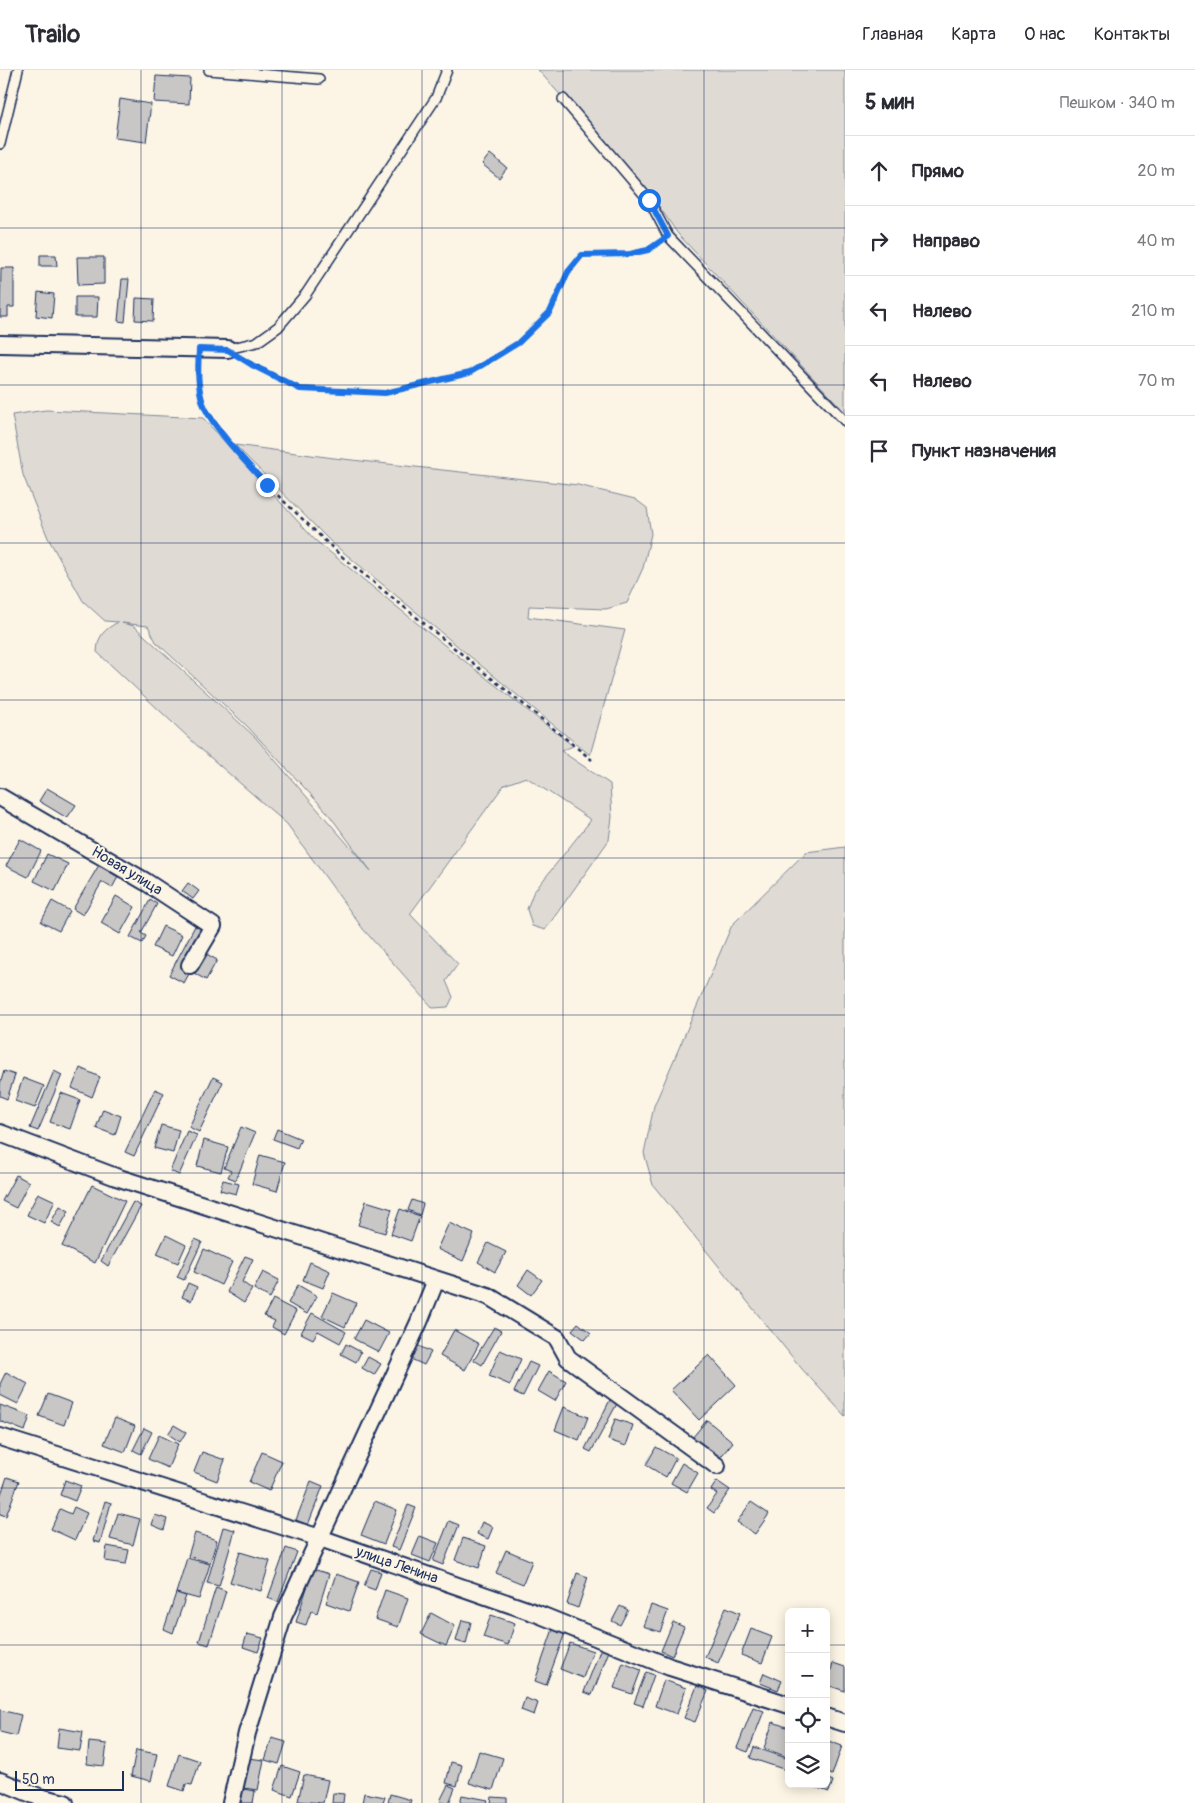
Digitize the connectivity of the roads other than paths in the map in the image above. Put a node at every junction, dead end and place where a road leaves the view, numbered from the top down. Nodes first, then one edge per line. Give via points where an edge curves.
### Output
1 (18, 70) edge
2 (209, 70) edge
3 (447, 70) edge
4 (319, 79) dead end
5 (563, 98) dead end
6 (0, 144) edge
7 (0, 344) edge
8 (228, 350) joint
9 (845, 422) edge
10 (1, 800) edge
11 (190, 965) dead end
12 (0, 1133) edge
13 (436, 1280) junction
14 (0, 1437) edge
15 (717, 1466) dead end
16 (320, 1538) junction
17 (785, 1704) edge
18 (830, 1718) edge
19 (845, 1724) edge
20 (0, 1781) edge
21 (65, 1803) edge
22 (231, 1803) edge

1 - 6 lane
2 - 4 lane
3 - 8 lane via 436,98 306,294 278,327 258,342
5 - 9 lane via 649,200 668,236
7 - 8 street
10 - 11 street, Новая улица via 146,882 213,926
12 - 13 street via 116,1177
13 - 15 street via 488,1296 557,1338 568,1358
13 - 16 street
14 - 16 street, улица Ленина
16 - 17 street, улица Ленина via 538,1614 670,1667
16 - 22 street via 283,1618 247,1733
18 - 19 street
20 - 21 street via 39,1797

